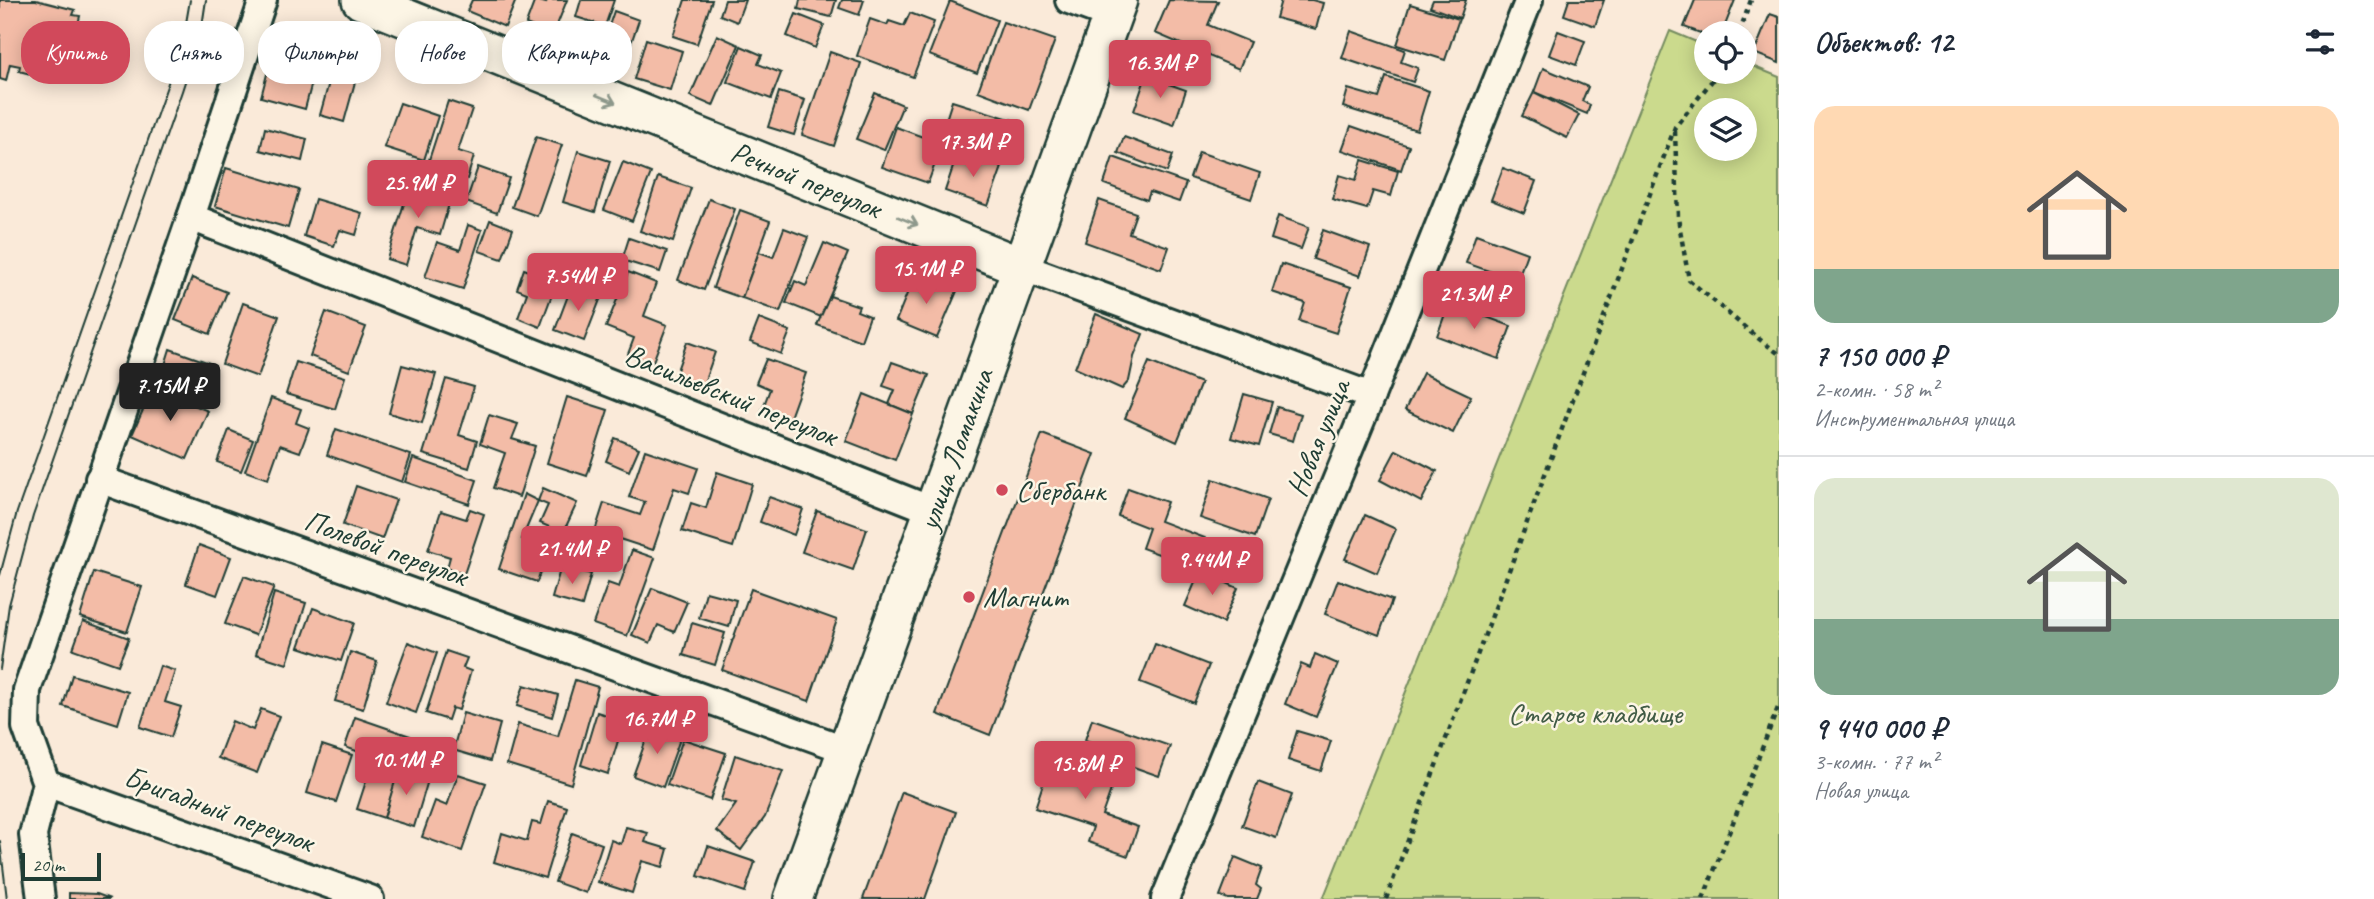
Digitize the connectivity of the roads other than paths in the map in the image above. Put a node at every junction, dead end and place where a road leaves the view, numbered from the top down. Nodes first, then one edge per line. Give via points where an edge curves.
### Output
1 (263, 0) edge
2 (361, 0) edge
3 (1069, 0) edge
4 (1529, 0) edge
5 (1115, 8) edge
6 (191, 217) junction
7 (1022, 267) junction
8 (1371, 396) junction
9 (99, 479) junction
10 (934, 512) junction
11 (847, 750) junction
12 (46, 783) junction
13 (335, 893) edge
14 (41, 899) edge
15 (370, 899) edge
16 (793, 899) edge
17 (1165, 899) edge

1 - 6 street
2 -> 7 main road, Речной переулок
3 - 5 street
4 - 8 street, Новая улица
5 - 7 main road, улица Ломакина
6 - 9 street
6 - 10 street, Васильевский переулок
7 - 8 street, Речной переулок
7 - 10 main road, улица Ломакина
8 - 17 street, Новая улица
9 - 11 street, Полевой переулок
9 - 12 street via 27,690 26,727
10 - 11 main road, улица Ломакина
11 - 16 main road, улица Ломакина
12 - 13 street, Бригадный переулок
12 - 14 street via 33,835
13 - 15 street, Бригадный переулок

